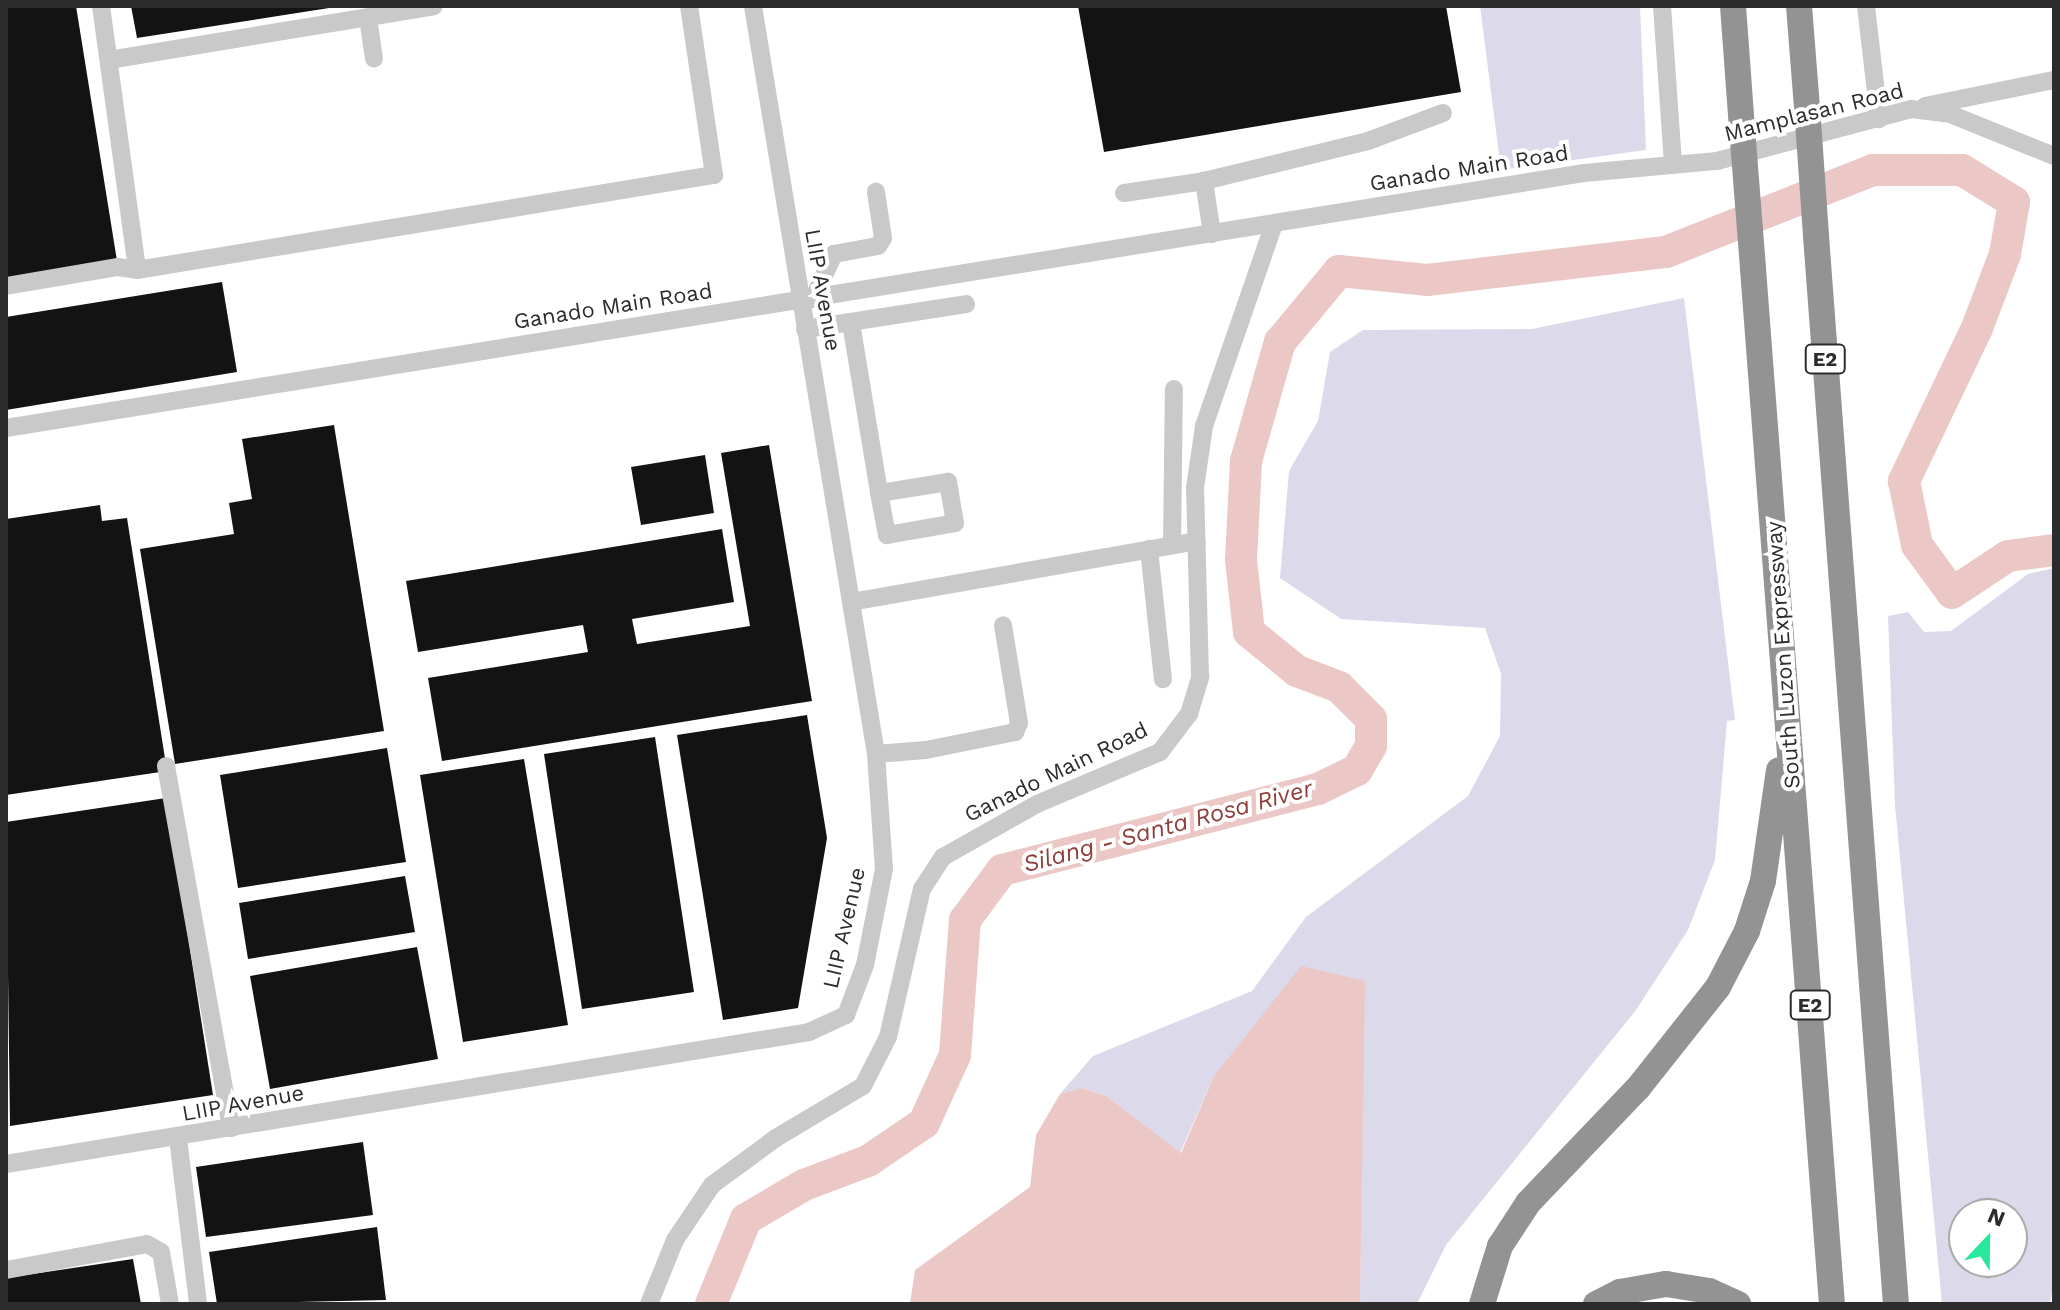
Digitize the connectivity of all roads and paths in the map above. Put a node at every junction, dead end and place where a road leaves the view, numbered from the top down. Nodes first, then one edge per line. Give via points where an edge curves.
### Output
1 (101, 6) edge
2 (434, 6) edge
3 (689, 6) edge
4 (753, 6) edge
5 (1662, 6) edge
6 (1733, 6) edge
7 (1799, 6) edge
8 (1866, 6) edge
9 (368, 18) junction
10 (374, 59) dead end
11 (109, 60) junction
12 (2054, 80) edge
13 (1911, 109) junction
14 (1443, 113) dead end
15 (1879, 119) junction
16 (2054, 156) edge
17 (1673, 164) junction
18 (1204, 181) junction
19 (876, 192) dead end
20 (1124, 193) dead end
21 (1274, 224) junction
22 (1212, 234) junction
23 (137, 270) junction
24 (6, 286) edge
25 (807, 300) junction
26 (966, 304) dead end
27 (851, 323) junction
28 (805, 329) junction
29 (1174, 389) dead end
30 (6, 428) edge
31 (879, 493) dead end
32 (1197, 541) junction
33 (1172, 545) junction
34 (1149, 549) junction
35 (851, 602) junction
36 (1003, 625) dead end
37 (1163, 679) dead end
38 (1786, 705) junction
39 (876, 754) junction
40 (166, 766) dead end
41 (231, 1128) junction
42 (178, 1138) junction
43 (6, 1164) edge
44 (6, 1270) edge
45 (170, 1304) edge
46 (198, 1304) edge
47 (649, 1304) edge
48 (1482, 1304) edge
49 (1596, 1304) edge
50 (1738, 1304) edge
51 (1832, 1304) edge
52 (1896, 1304) edge

1 - 11 street
2 - 9 street
3 - 23 street via 714,175
4 - 25 street, LIIP Avenue
5 - 17 street
6 - 38 highway, South Luzon Expressway / E2, bridge
7 - 52 highway, E2, bridge
8 - 15 street
9 - 10 street
9 - 11 street
11 - 23 street
12 - 13 street
13 - 15 street, Mamplasan Road
13 - 16 street, Mamplasan Road via 1950,114
14 - 18 street via 1368,141
15 - 17 street, Mamplasan Road via 1717,161
17 - 21 street, Ganado Main Road via 1584,173
18 - 20 street
18 - 22 street
19 - 25 street via 883,238 878,246 834,254
21 - 22 street, Ganado Main Road
21 - 32 street, Ganado Main Road via 1204,426 1195,488
22 - 25 street, Ganado Main Road
23 - 24 street via 118,267
25 - 28 street, LIIP Avenue
25 - 30 street, Ganado Main Road
26 - 27 street
27 - 28 street
27 - 31 street
28 - 35 street, LIIP Avenue
29 - 33 street
32 - 33 street
32 - 47 street, Ganado Main Road via 1200,677 1189,714 1160,752 1037,804 943,857 922,889 888,1037 863,1086 776,1138 712,1185 675,1240
33 - 34 street
34 - 35 street
34 - 37 street
35 - 39 street, LIIP Avenue
36 - 39 street via 1019,723 1015,732
38 - 48 highway via 1771,848 1740,945 1686,1033 1528,1203 1500,1246
38 - 51 highway, South Luzon Expressway / E2
39 - 41 street, LIIP Avenue via 884,869 857,994 846,1015 831,1025
40 - 41 street
41 - 42 street, LIIP Avenue
42 - 43 street, LIIP Avenue
42 - 46 street
44 - 45 street via 147,1244 161,1252
49 - 50 highway via 1620,1292 1666,1284 1709,1291

